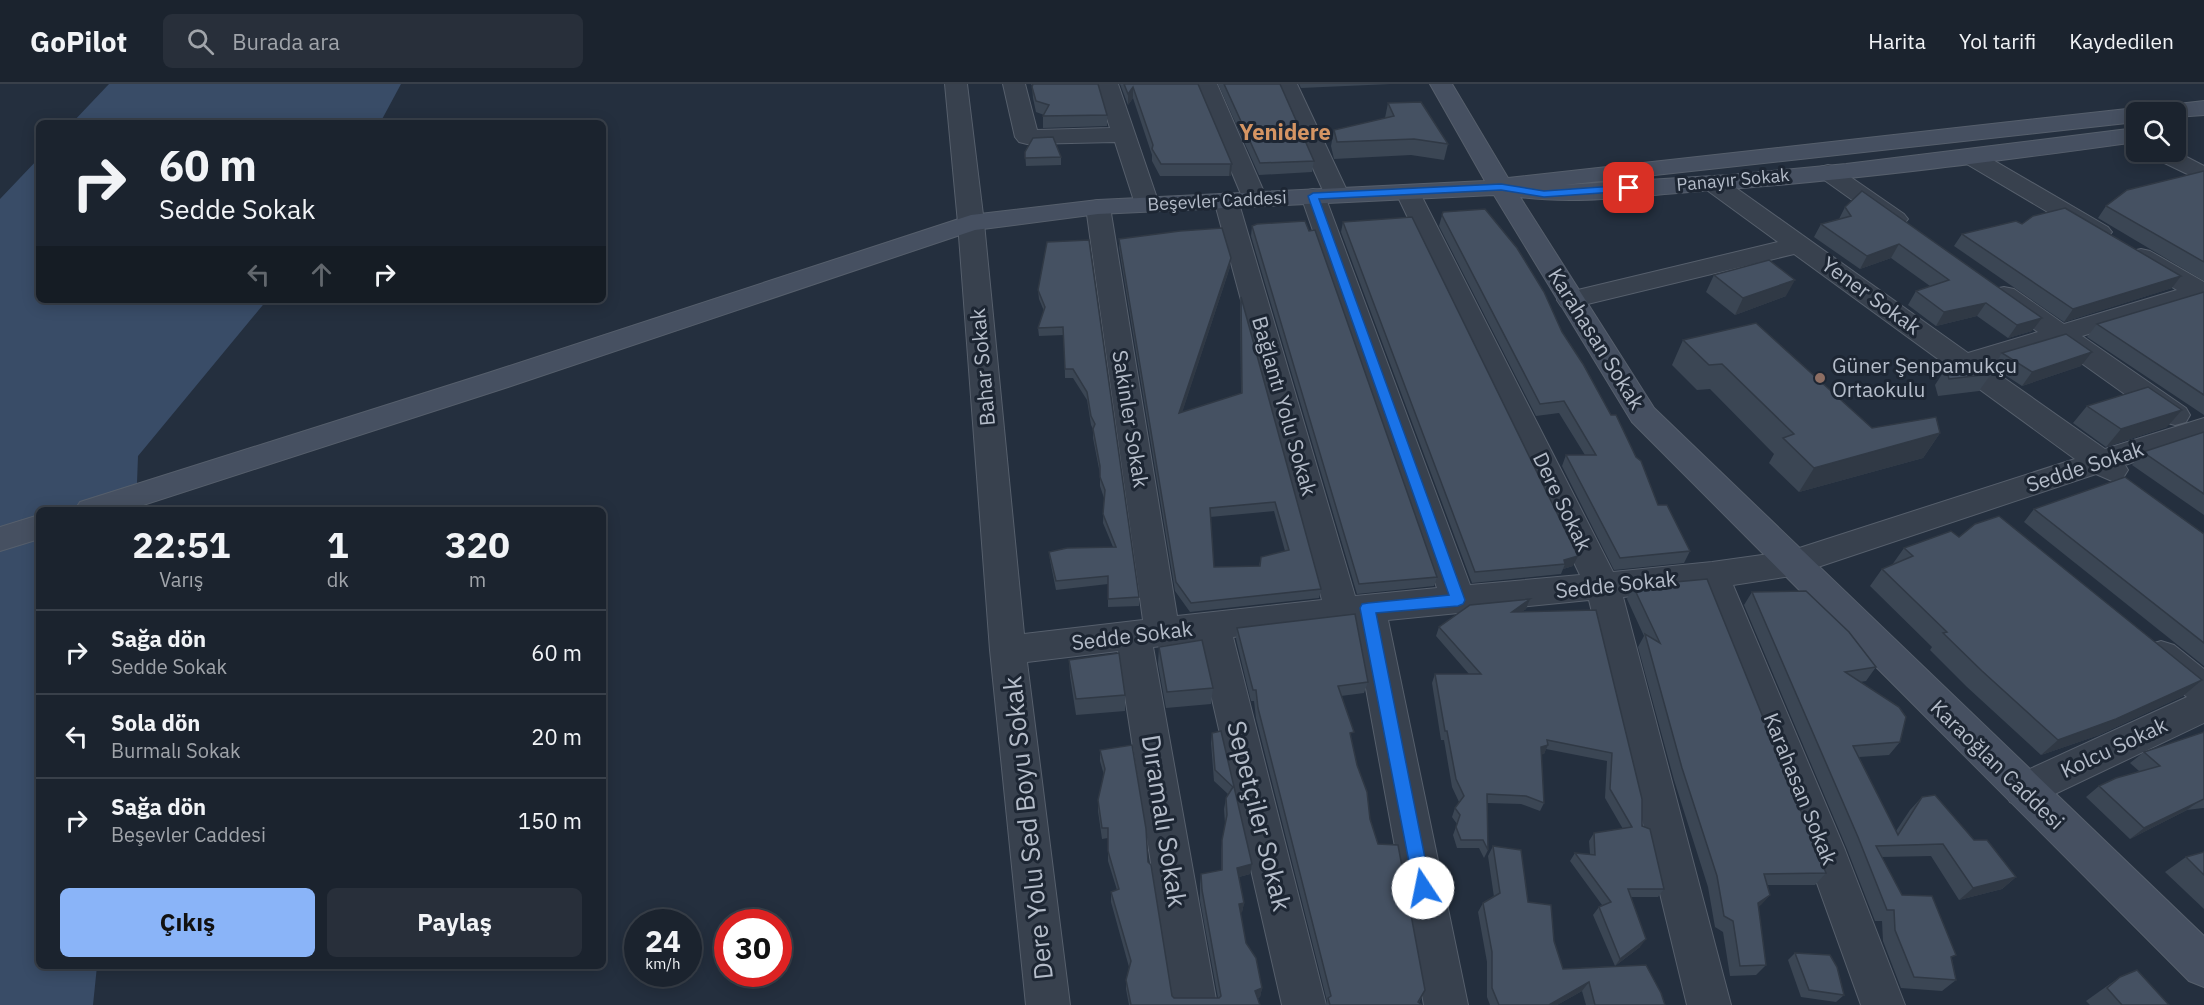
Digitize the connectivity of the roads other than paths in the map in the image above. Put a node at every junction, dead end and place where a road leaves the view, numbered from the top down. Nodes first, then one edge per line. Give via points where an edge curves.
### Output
1 (956, 84) edge
2 (1014, 84) edge
3 (1107, 84) edge
4 (1206, 84) edge
5 (1286, 84) edge
6 (1441, 84) edge
7 (2204, 108) edge
8 (2186, 110) edge
9 (2204, 126) edge
10 (2186, 128) edge
11 (2126, 132) edge
12 (2126, 132) edge
13 (1124, 135) junction
14 (1973, 158) junction
15 (2179, 162) edge
16 (1827, 172) junction
17 (2204, 175) edge
18 (1713, 183) junction
19 (1501, 187) junction
20 (1408, 192) junction
21 (1325, 196) junction
22 (1241, 200) junction
23 (1147, 204) junction
24 (1098, 207) junction
25 (971, 223) junction
26 (1915, 233) edge
27 (1799, 245) junction
28 (1983, 281) edge
29 (2202, 292) edge
30 (1571, 300) junction
31 (2061, 335) junction
32 (1965, 363) junction
33 (2202, 431) edge
34 (2099, 461) junction
35 (2137, 488) edge
36 (1974, 503) junction
37 (100, 507) edge
38 (2002, 526) edge
39 (36, 527) edge
40 (0, 539) edge
41 (1791, 563) junction
42 (1712, 575) junction
43 (1603, 586) junction
44 (1458, 600) junction
45 (1355, 610) junction
46 (1213, 626) junction
47 (1148, 634) junction
48 (2140, 638) edge
49 (1008, 650) junction
50 (2204, 690) edge
51 (2204, 706) edge
52 (2024, 790) junction
53 (2204, 966) edge
54 (1048, 1005) edge
55 (1195, 1005) edge
56 (1304, 1005) edge
57 (1446, 1005) edge
58 (1709, 1005) edge
59 (1883, 1005) edge

1 - 25 street, Bahar Sokak
2 - 13 street via 1027,137
3 - 13 street
4 - 22 street, Bağlantı Yolu Sokak
5 - 21 street
6 - 19 street, Karahasan Sokak
7 - 8 street
9 - 10 street
11 - 19 street, Panayır Sokak
12 - 14 street, Panayır Sokak
13 - 23 street
14 - 16 street, Panayır Sokak
14 - 29 street
15 - 17 street
16 - 18 street, Panayır Sokak
16 - 26 street
18 - 19 street, Panayır Sokak via 1544,194
18 - 27 street, Yener Sokak
19 - 20 street, Beşevler Caddesi
19 - 30 street, Karahasan Sokak
20 - 21 street, Beşevler Caddesi
20 - 43 street, Dere Sokak
21 - 22 street, Beşevler Caddesi
21 - 44 street
22 - 23 street, Beşevler Caddesi
22 - 45 street, Bağlantı Yolu Sokak
23 - 24 street, Beşevler Caddesi
24 - 25 street, Beşevler Caddesi
24 - 47 street, Sakinler Sokak
25 - 37 street, Beşevler Caddesi
25 - 49 street, Bahar Sokak
27 - 30 street
27 - 32 street, Yener Sokak
28 - 31 street
29 - 31 street
30 - 41 street, Karahasan Sokak via 1643,415
31 - 32 street
31 - 33 street
32 - 34 street, Yener Sokak
33 - 34 street, Sedde Sokak
34 - 35 street, Yener Sokak
34 - 36 street, Sedde Sokak
36 - 38 street
36 - 41 street, Sedde Sokak
39 - 40 street
41 - 42 street, Sedde Sokak
41 - 52 street, Karaoğlan Caddesi
42 - 43 street, Sedde Sokak
42 - 59 street, Karahasan Sokak via 1826,850
43 - 44 street, Sedde Sokak
43 - 58 street, Dere Sokak
44 - 45 street, Sedde Sokak
45 - 46 street, Sedde Sokak
45 - 57 street, Bağlantı Yolu Sokak
46 - 47 street, Sedde Sokak
46 - 56 street, Sepetçiler Sokak
47 - 49 street, Sedde Sokak
47 - 55 street, Dıramalı Sokak
48 - 50 street
49 - 54 street, Dere Yolu Sed Boyu Sokak
51 - 52 street, Kolcu Sokak
52 - 53 street, Karaoğlan Caddesi

